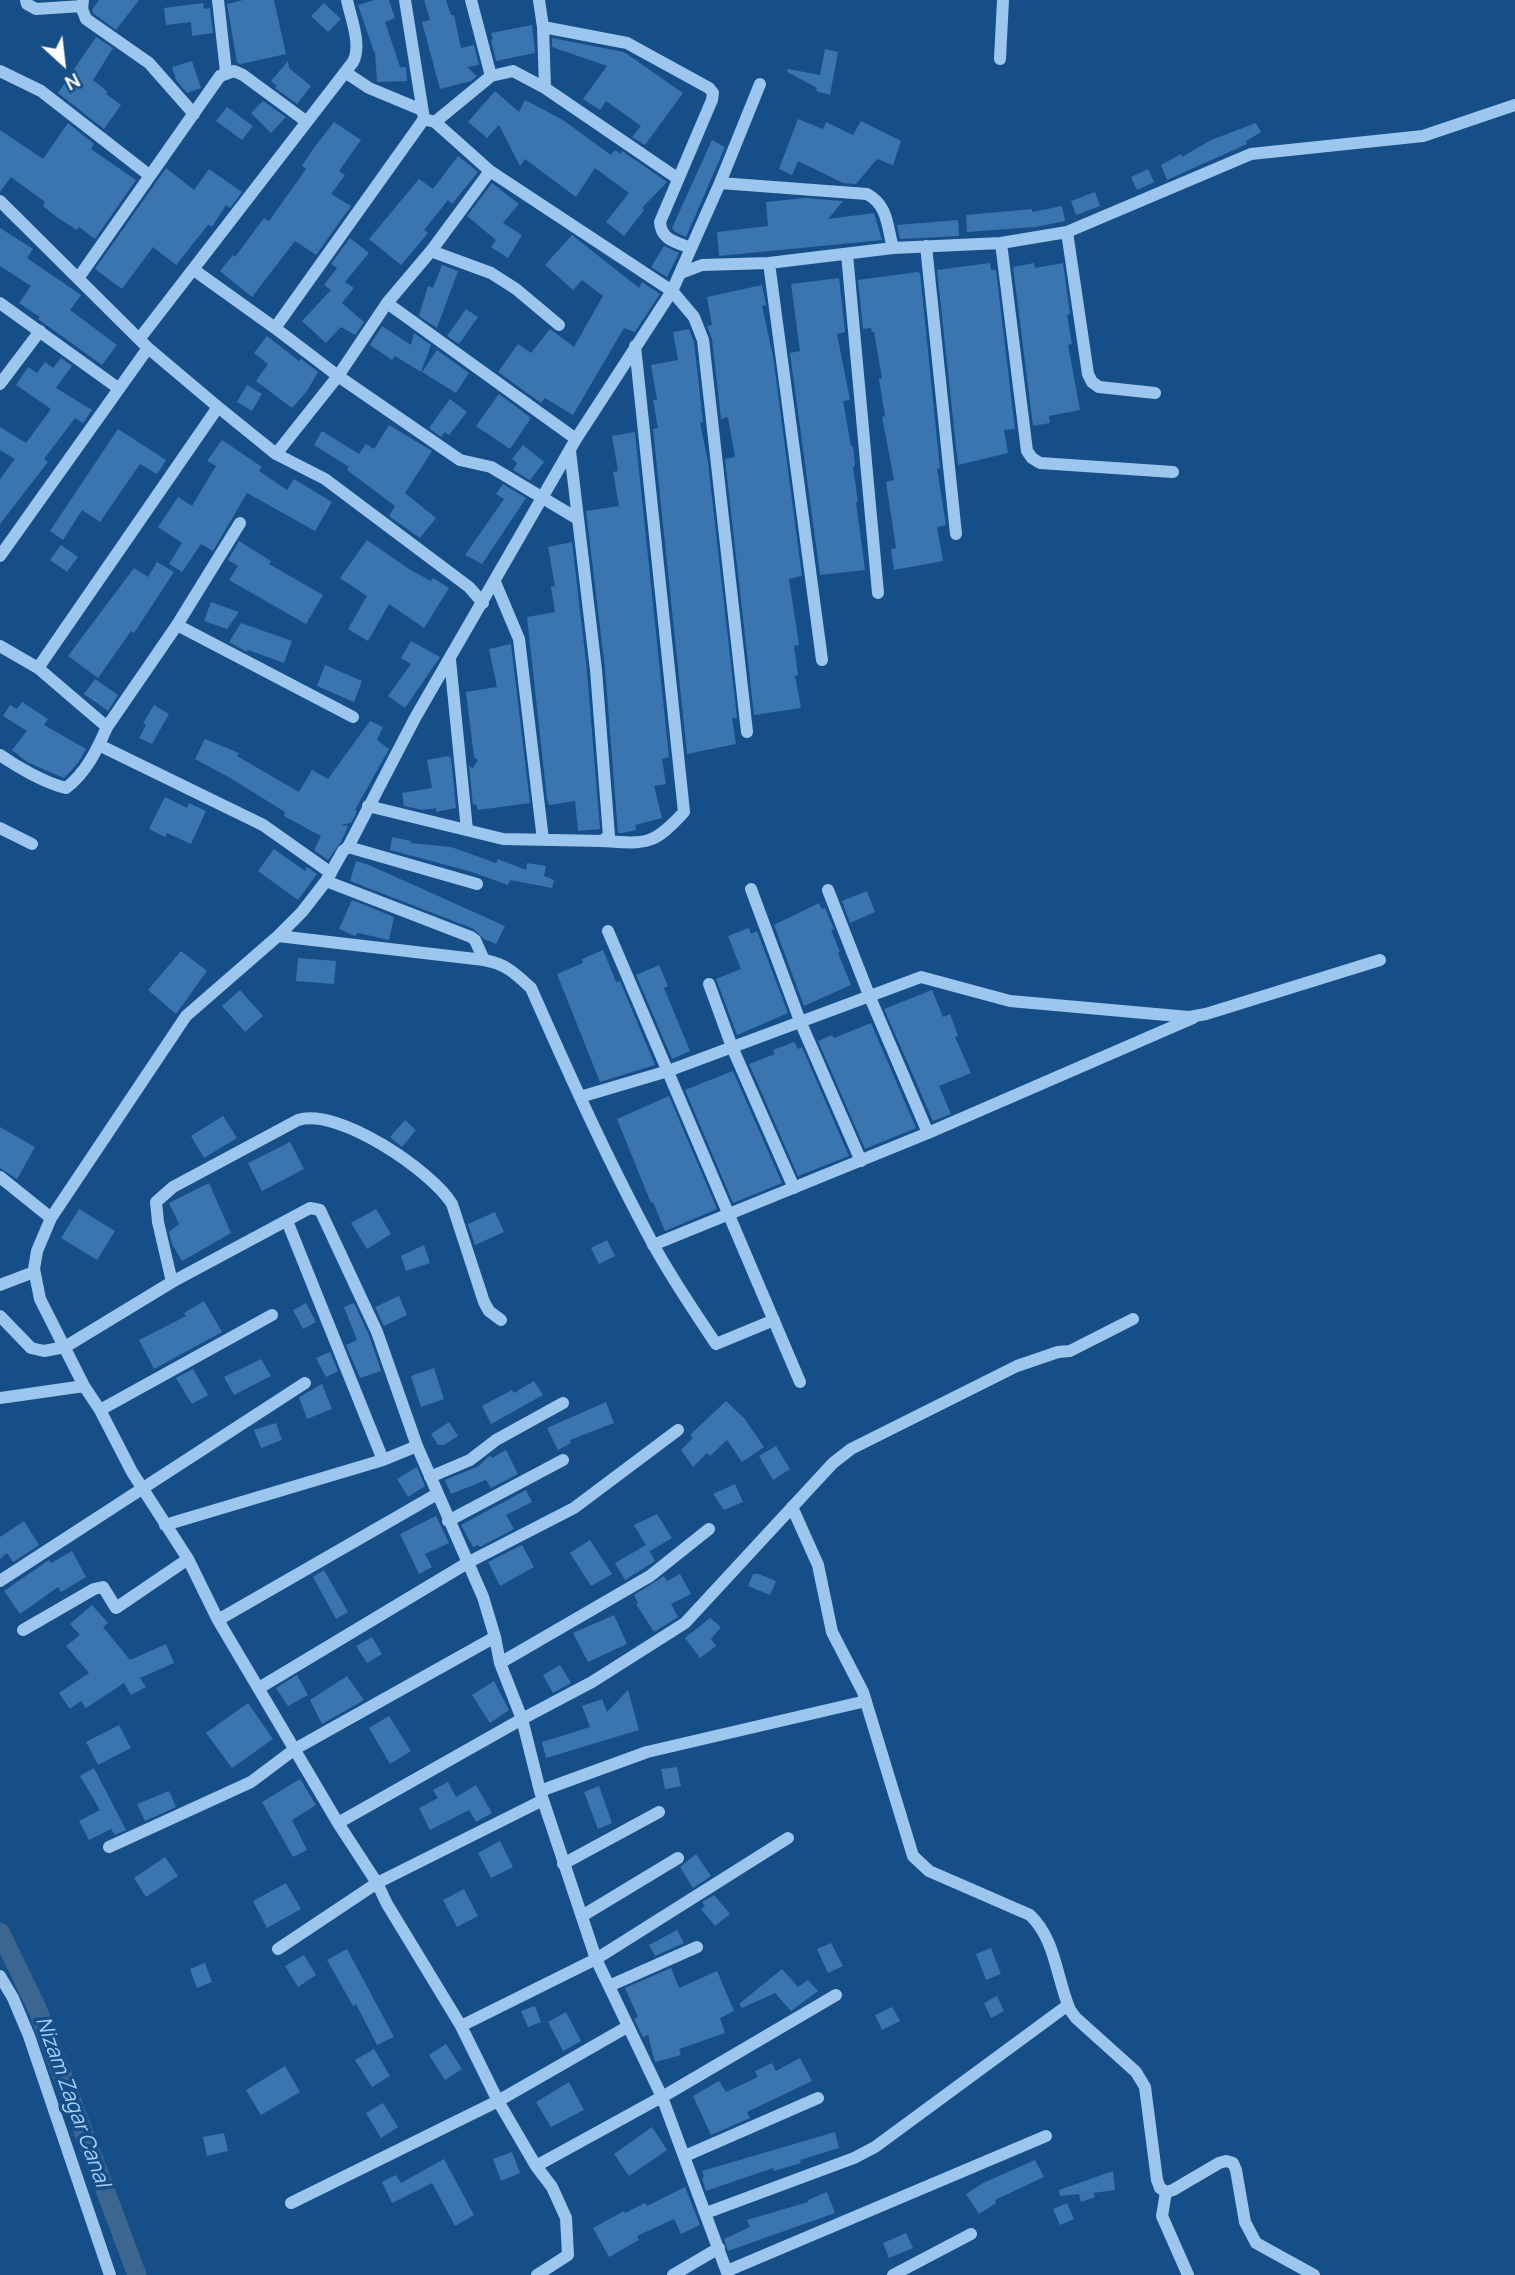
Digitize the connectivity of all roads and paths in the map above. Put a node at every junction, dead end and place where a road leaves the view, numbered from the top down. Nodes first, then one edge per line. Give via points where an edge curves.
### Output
1 (26, 0) edge
2 (218, 0) edge
3 (347, 0) edge
4 (405, 0) edge
5 (471, 0) edge
6 (539, 0) edge
7 (1003, 0) edge
8 (82, 3) edge
9 (543, 27) junction
10 (1000, 59) dead end
11 (0, 71) edge
12 (226, 72) junction
13 (345, 72) junction
14 (491, 76) junction
15 (760, 84) dead end
16 (545, 88) junction
17 (1515, 105) edge
18 (194, 114) junction
19 (427, 117) junction
20 (307, 122) junction
21 (490, 171) junction
22 (149, 175) junction
23 (677, 178) junction
24 (720, 183) junction
25 (0, 201) edge
26 (1067, 232) junction
27 (1001, 243) junction
28 (926, 246) junction
29 (691, 248) junction
30 (893, 248) junction
31 (430, 251) junction
32 (847, 254) junction
33 (769, 262) junction
34 (194, 270) junction
35 (681, 273) junction
36 (79, 277) junction
37 (672, 291) junction
38 (0, 303) edge
39 (387, 303) junction
40 (559, 325) dead end
41 (275, 328) junction
42 (40, 331) junction
43 (144, 343) junction
44 (635, 346) junction
45 (338, 376) junction
46 (0, 384) edge
47 (118, 388) junction
48 (1155, 393) dead end
49 (218, 407) junction
50 (573, 445) junction
51 (276, 454) junction
52 (1173, 472) dead end
53 (543, 497) junction
54 (578, 519) junction
55 (240, 523) dead end
56 (956, 534) dead end
57 (0, 556) edge
58 (495, 582) junction
59 (878, 593) dead end
60 (483, 603) junction
61 (177, 625) junction
62 (0, 646) edge
63 (450, 660) junction
64 (822, 660) dead end
65 (38, 668) junction
66 (352, 717) dead end
67 (107, 727) junction
68 (747, 732) dead end
69 (99, 745) junction
70 (0, 755) edge
71 (368, 806) junction
72 (0, 828) edge
73 (467, 830) junction
74 (543, 840) junction
75 (602, 841) junction
76 (32, 844) dead end
77 (348, 847) junction
78 (328, 877) junction
79 (477, 884) dead end
80 (751, 889) dead end
81 (828, 890) dead end
82 (608, 931) dead end
83 (278, 936) junction
84 (484, 960) junction
85 (1380, 960) dead end
86 (709, 984) dead end
87 (869, 995) junction
88 (1197, 1016) junction
89 (800, 1021) junction
90 (732, 1047) junction
91 (668, 1071) junction
92 (580, 1097) junction
93 (928, 1133) junction
94 (861, 1161) junction
95 (0, 1178) edge
96 (794, 1188) junction
97 (729, 1215) junction
98 (51, 1218) junction
99 (287, 1221) junction
100 (653, 1245) junction
101 (34, 1272) junction
102 (172, 1282) junction
103 (0, 1285) edge
104 (272, 1315) dead end
105 (0, 1316) edge
106 (1133, 1319) dead end
107 (500, 1320) dead end
108 (774, 1320) junction
109 (65, 1347) junction
110 (800, 1382) dead end
111 (305, 1383) dead end
112 (84, 1386) junction
113 (0, 1398) edge
114 (563, 1404) dead end
115 (100, 1410) junction
116 (678, 1430) dead end
117 (417, 1446) junction
118 (383, 1460) junction
119 (563, 1460) dead end
120 (430, 1477) junction
121 (143, 1487) junction
122 (437, 1494) junction
123 (792, 1507) junction
124 (449, 1521) junction
125 (165, 1525) junction
126 (709, 1529) dead end
127 (188, 1559) junction
128 (469, 1562) junction
129 (0, 1581) edge
130 (218, 1620) junction
131 (23, 1630) dead end
132 (495, 1637) junction
133 (500, 1663) junction
134 (259, 1688) junction
135 (866, 1701) junction
136 (522, 1719) junction
137 (295, 1749) junction
138 (541, 1796) junction
139 (659, 1812) dead end
140 (338, 1823) junction
141 (788, 1838) dead end
142 (109, 1847) dead end
143 (678, 1858) dead end
144 (563, 1864) junction
145 (377, 1882) junction
146 (582, 1916) junction
147 (696, 1947) dead end
148 (278, 1949) dead end
149 (596, 1959) junction
150 (0, 1976) edge
151 (609, 1986) junction
152 (836, 1994) dead end
153 (1068, 2005) junction
154 (461, 2026) junction
155 (627, 2026) junction
156 (662, 2096) junction
157 (818, 2098) dead end
158 (498, 2101) junction
159 (1046, 2136) dead end
160 (685, 2156) junction
161 (536, 2166) junction
162 (1166, 2192) junction
163 (290, 2203) dead end
164 (706, 2213) junction
165 (971, 2234) dead end
166 (719, 2248) junction
167 (728, 2273) edge
168 (110, 2275) edge
169 (537, 2275) edge
170 (673, 2275) edge
171 (893, 2275) edge
172 (1188, 2275) edge
173 (1314, 2275) edge

1 - 8 street via 36,9
2 - 12 street
3 - 13 street via 357,55
4 - 19 street
5 - 14 street
6 - 9 street
7 - 10 street
8 - 18 street via 86,19 149,63
9 - 16 street
9 - 23 street via 627,43 709,88 712,100
11 - 22 street via 41,91
12 - 18 street
12 - 20 street via 243,75
13 - 19 street
13 - 20 street
14 - 16 street via 513,71
14 - 19 street
15 - 24 street
16 - 23 street
17 - 26 street via 1423,136 1251,154
18 - 22 street
19 - 21 street
19 - 41 street
20 - 34 street
21 - 31 street
21 - 37 street
22 - 36 street
23 - 29 street via 660,229 667,239
24 - 29 street
24 - 30 street via 867,194 883,207
25 - 36 street
26 - 27 street
26 - 48 street via 1092,382 1099,387
27 - 28 street
27 - 52 street via 1027,451 1032,458 1040,463
28 - 30 street
28 - 56 street
29 - 35 street
30 - 32 street
31 - 39 street
31 - 40 street via 491,273
32 - 33 street
32 - 59 street
33 - 35 street via 702,265
33 - 64 street
34 - 41 street
34 - 43 street
35 - 37 street
36 - 43 street
37 - 44 street
37 - 68 street via 694,317 703,340
38 - 42 street
39 - 45 street
39 - 50 street
41 - 45 street
42 - 46 street
42 - 47 street
43 - 47 street
43 - 49 street
44 - 50 street
44 - 75 street via 684,812 667,831 641,844
45 - 51 street
45 - 53 street via 460,460 491,467
47 - 57 street
49 - 51 street
49 - 65 street
50 - 53 street
50 - 54 street
51 - 60 street via 325,479 469,587
53 - 54 street
53 - 58 street
54 - 75 street via 609,833
55 - 61 street
58 - 60 street
58 - 74 street via 519,639
60 - 63 street
61 - 66 street
61 - 67 street
62 - 65 street
63 - 71 street
63 - 73 street
65 - 67 street
67 - 69 street
69 - 70 street via 78,779 66,788
69 - 78 street via 263,825
71 - 73 street
71 - 77 street
72 - 76 street
73 - 74 street via 503,839
74 - 75 street
77 - 78 street
77 - 79 street
78 - 83 street
78 - 84 street via 471,937
80 - 89 street
81 - 87 street
82 - 91 street
83 - 84 street
83 - 98 street via 186,1016
84 - 92 street via 502,964 531,988
85 - 88 street
86 - 90 street
87 - 88 street via 921,976 1010,1001
87 - 89 street
87 - 93 street
88 - 93 street
89 - 90 street
89 - 94 street
90 - 91 street
90 - 96 street
91 - 92 street
91 - 97 street
92 - 100 street
93 - 94 street
94 - 96 street
95 - 98 street
96 - 97 street
97 - 100 street
97 - 108 street
98 - 101 street
99 - 102 street
99 - 117 street via 310,1208 320,1210 377,1332
99 - 118 street
100 - 108 street via 716,1343
101 - 103 street
101 - 109 street via 40,1299
102 - 107 street via 156,1202 173,1187 310,1118 347,1127 406,1158 446,1196 486,1307
102 - 109 street
104 - 115 street
105 - 109 street via 31,1348
106 - 123 street via 1070,1351 1017,1366 851,1449
108 - 110 street
109 - 112 street
111 - 121 street
112 - 113 street
112 - 115 street
114 - 120 street via 496,1440 470,1460
115 - 121 street
116 - 128 street via 574,1508
117 - 118 street
117 - 120 street
118 - 125 street
119 - 124 street
120 - 122 street
121 - 125 street
121 - 129 street
122 - 124 street
122 - 130 street
123 - 135 street via 818,1565 832,1632
123 - 136 street via 685,1623 597,1679
124 - 128 street
125 - 127 street
126 - 133 street via 656,1572
127 - 130 street
127 - 131 street via 116,1608 103,1587 94,1589
128 - 132 street
128 - 134 street
130 - 134 street
132 - 133 street
132 - 137 street
133 - 136 street
134 - 137 street
135 - 138 street via 648,1752
135 - 153 street via 913,1856 929,1871 1030,1915 1049,1941
136 - 138 street
136 - 140 street
137 - 140 street
137 - 142 street via 251,1782
138 - 144 street
138 - 145 street
139 - 144 street
140 - 145 street
141 - 149 street
143 - 146 street
144 - 146 street
145 - 148 street
145 - 154 street
146 - 149 street
147 - 151 street
149 - 151 street
149 - 154 street
150 - 168 street via 29,2036
151 - 155 street
152 - 156 street
153 - 162 street via 1142,2080 1157,2180
153 - 164 street via 875,2147
154 - 158 street
155 - 156 street
155 - 158 street
156 - 160 street
156 - 161 street
157 - 160 street
158 - 161 street
158 - 163 street
159 - 167 street
160 - 164 street
161 - 169 street via 566,2218 568,2255
162 - 172 street via 1162,2216
162 - 173 street via 1219,2163 1233,2163 1245,2222 1256,2243
164 - 166 street
165 - 171 street
166 - 167 street
166 - 170 street

